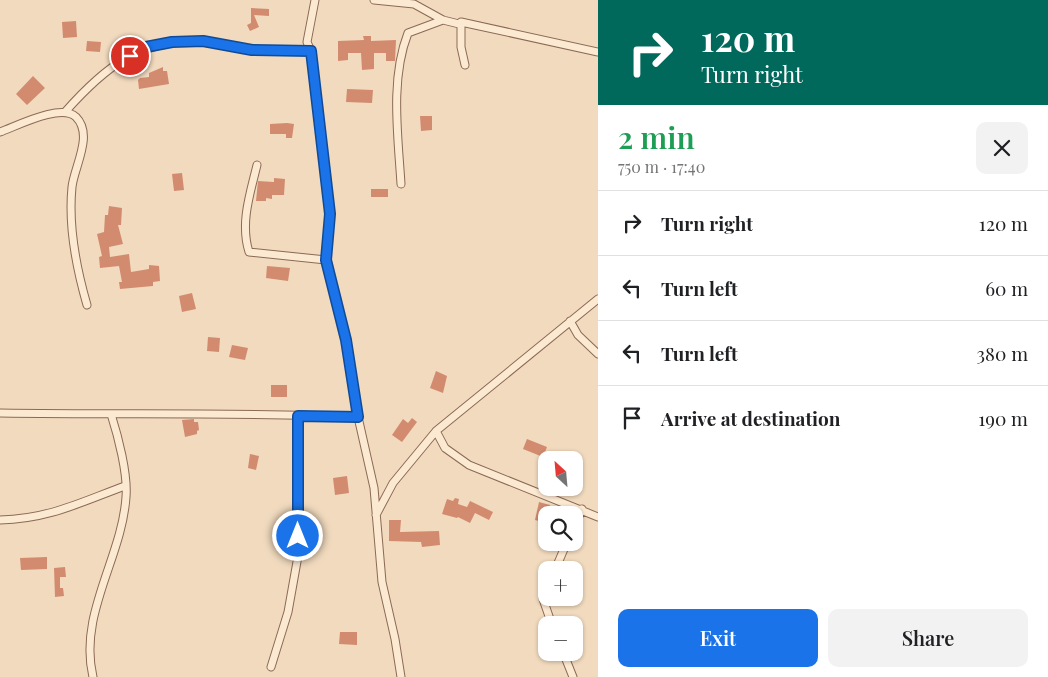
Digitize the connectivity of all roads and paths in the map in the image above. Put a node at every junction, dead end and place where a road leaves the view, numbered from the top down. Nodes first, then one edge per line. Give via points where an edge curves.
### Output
1 (315, 0) edge
2 (374, 0) edge
3 (417, 3) edge
4 (443, 20) junction
5 (461, 22) junction
6 (311, 51) junction
7 (598, 52) edge
8 (465, 65) dead end
9 (65, 112) junction
10 (0, 132) edge
11 (257, 164) dead end
12 (401, 184) dead end
13 (326, 260) junction
14 (598, 299) edge
15 (87, 305) dead end
16 (570, 320) junction
17 (598, 354) edge
18 (0, 413) edge
19 (111, 414) junction
20 (298, 416) junction
21 (358, 417) junction
22 (436, 431) junction
23 (125, 486) junction
24 (574, 506) edge
25 (583, 510) edge
26 (376, 516) junction
27 (598, 517) edge
28 (0, 520) edge
29 (567, 661) edge
30 (271, 667) dead end
31 (93, 677) edge
32 (401, 677) edge
33 (573, 677) edge

1 - 6 street via 307,42
2 - 3 street
3 - 4 street
4 - 5 street
4 - 12 street via 408,33 400,53 397,115
5 - 7 street
5 - 8 street
6 - 9 street via 252,50 203,41 146,47 114,64
6 - 13 street via 330,214
9 - 10 street via 54,112
9 - 15 street via 76,117 84,135 72,187 77,268
11 - 13 street via 244,220 248,252
13 - 21 street via 346,340
14 - 16 street
16 - 17 street via 578,335
16 - 22 street
18 - 19 street
19 - 20 street
19 - 23 street via 119,438
20 - 21 street
20 - 30 street via 298,556 288,612
21 - 26 street via 374,488
22 - 24 street via 445,448 469,465
22 - 26 street via 393,483
23 - 28 street via 70,509 40,517
23 - 31 street via 122,522 92,624 90,652
25 - 27 street
26 - 32 street via 382,582
29 - 33 street

